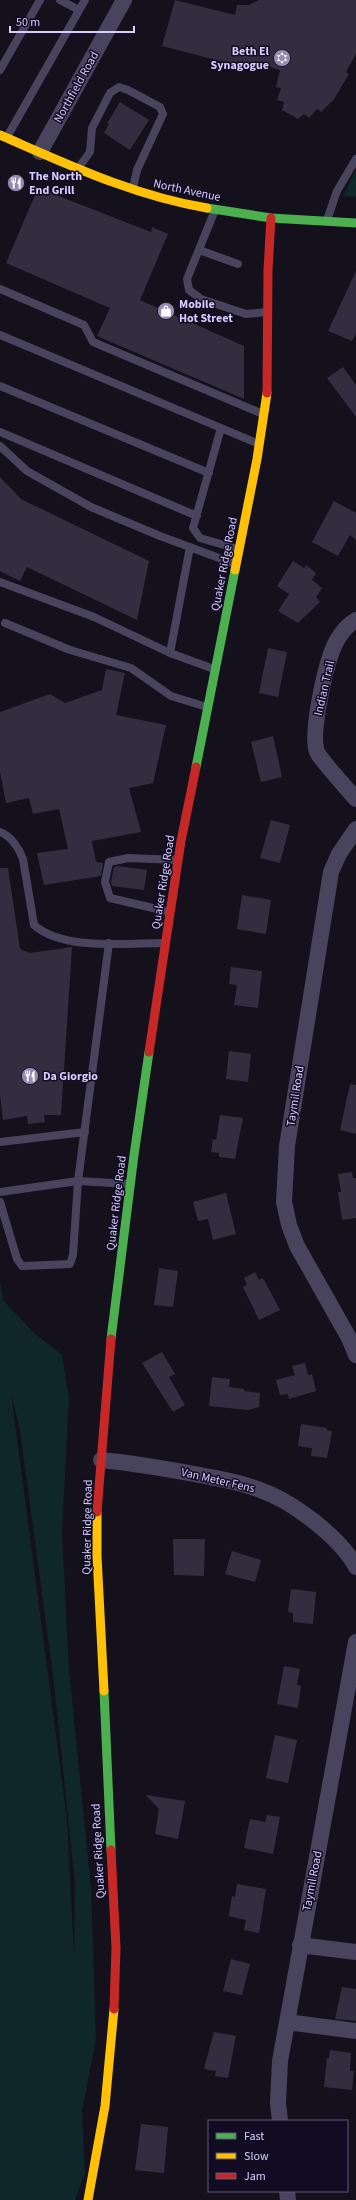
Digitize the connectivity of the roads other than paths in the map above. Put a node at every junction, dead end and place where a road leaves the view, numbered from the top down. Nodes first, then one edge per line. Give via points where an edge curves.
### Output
1 (40, 0) edge
2 (60, 0) edge
3 (85, 0) edge
4 (124, 0) edge
5 (79, 10) junction
6 (0, 70) edge
7 (3, 136) edge
8 (40, 152) junction
9 (356, 159) edge
10 (78, 169) junction
11 (133, 189) junction
12 (215, 209) junction
13 (271, 218) junction
14 (326, 220) junction
15 (356, 223) edge
16 (199, 250) junction
17 (238, 264) dead end
18 (0, 289) edge
19 (268, 312) junction
20 (0, 335) edge
21 (0, 386) edge
22 (264, 415) junction
23 (221, 428) junction
24 (0, 432) edge
25 (259, 444) junction
26 (0, 446) edge
27 (209, 473) junction
28 (197, 516) junction
29 (190, 547) junction
30 (239, 549) junction
31 (236, 564) junction
32 (0, 582) edge
33 (356, 620) edge
34 (5, 623) dead end
35 (170, 653) junction
36 (215, 670) junction
37 (207, 707) junction
38 (356, 799) edge
39 (356, 829) edge
40 (0, 832) edge
41 (178, 860) junction
42 (170, 912) junction
43 (109, 943) junction
44 (166, 943) junction
45 (85, 1132) junction
46 (0, 1142) edge
47 (78, 1181) junction
48 (130, 1184) junction
49 (0, 1192) edge
50 (0, 1202) edge
51 (356, 1355) edge
52 (101, 1460) junction
53 (356, 1567) edge
54 (356, 1642) edge
55 (300, 1945) junction
56 (356, 1952) edge
57 (287, 2022) junction
58 (356, 2031) edge
59 (280, 2120) edge
60 (88, 2200) edge

1 - 6 lane
2 - 5 lane
3 - 5 lane
4 - 8 street, Northfield Road
5 - 7 lane
7 - 8 street, North Avenue
8 - 10 street, North Avenue
9 - 14 lane via 337,191
10 - 11 street, North Avenue
10 - 11 lane via 90,152 92,128 110,93 119,87 128,90 160,107 163,114 137,170
11 - 12 street, North Avenue via 176,202
12 - 13 street, North Avenue
12 - 16 lane
13 - 14 street, North Avenue
13 - 19 street, Quaker Ridge Road
14 - 15 street, North Avenue
16 - 17 lane
16 - 19 lane via 187,279 189,290 201,299 246,314
18 - 22 lane via 84,325 93,342
19 - 22 street, Quaker Ridge Road via 268,389
20 - 23 lane
21 - 27 lane
22 - 25 street, Quaker Ridge Road
23 - 25 lane
23 - 27 lane
24 - 28 lane
25 - 30 street, Quaker Ridge Road
26 - 29 lane via 27,471 58,490 98,510
27 - 28 lane
28 - 30 lane via 193,528 200,538
29 - 31 lane
29 - 35 lane
30 - 31 street, Quaker Ridge Road
31 - 36 street, Quaker Ridge Road
32 - 35 lane via 94,617
33 - 38 street, Indian Trail via 348,625 336,643 324,677 316,718 317,752
34 - 37 lane via 70,650 131,668 171,696
35 - 36 lane
36 - 37 street, Quaker Ridge Road
37 - 41 street, Quaker Ridge Road
39 - 51 street, Taymil Road via 339,854 331,872 287,1146 284,1202 297,1246
40 - 43 lane via 13,842 23,860 34,925 41,932 54,938
41 - 42 street, Quaker Ridge Road
41 - 42 lane via 128,858 109,862 105,882 110,898
42 - 44 street, Quaker Ridge Road
43 - 44 lane
43 - 45 lane
44 - 48 street, Quaker Ridge Road
45 - 46 lane
45 - 47 lane
47 - 48 lane
47 - 49 lane
47 - 50 lane via 73,1255 70,1264 22,1266 17,1259
48 - 52 street, Quaker Ridge Road via 110,1348
52 - 53 street, Van Meter Fens via 188,1473 261,1490 321,1527 341,1545
52 - 60 street, Quaker Ridge Road via 97,1556 116,1948 116,2001 98,2148
54 - 55 street, Taymil Road
55 - 56 street
55 - 57 street, Taymil Road
57 - 58 street
57 - 59 street, Taymil Road via 280,2061

